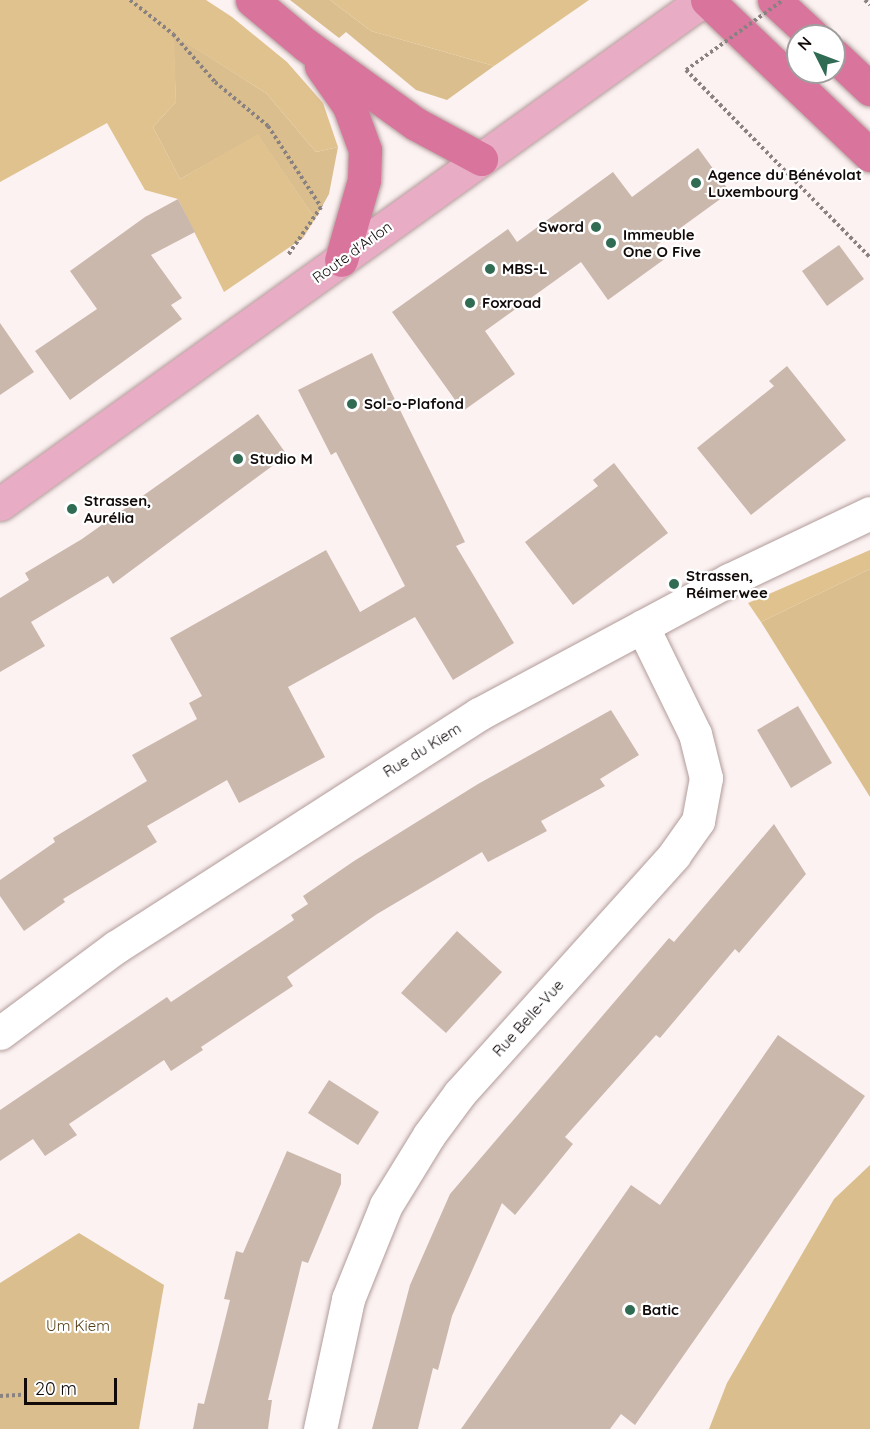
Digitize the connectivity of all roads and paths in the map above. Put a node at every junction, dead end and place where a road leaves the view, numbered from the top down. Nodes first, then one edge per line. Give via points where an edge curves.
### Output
1 (130, 0) edge
2 (252, 0) edge
3 (705, 0) edge
4 (774, 0) edge
5 (783, 0) edge
6 (794, 0) edge
7 (865, 0) edge
8 (870, 5) edge
9 (800, 24) edge
10 (813, 24) edge
11 (306, 45) junction
12 (870, 155) edge
13 (481, 159) junction
14 (870, 257) edge
15 (340, 260) junction
16 (284, 261) dead end
17 (0, 504) edge
18 (870, 513) edge
19 (642, 626) junction
20 (0, 1033) edge
21 (22, 1395) dead end
22 (0, 1396) edge
23 (320, 1429) edge

1 - 16 path via 173,34 215,82 268,126 321,207
2 - 11 highway
3 - 12 highway
3 - 13 main road, Route d'Arlon
4 - 9 highway
5 - 14 path, bridge via 686,70
6 - 10 highway
7 - 8 path
11 - 13 highway via 416,124
11 - 15 highway via 349,106 365,150 364,180
13 - 15 main road, Route d'Arlon
15 - 17 main road, Route d'Arlon
18 - 19 street, Rue du Kiem
19 - 20 street, Rue du Kiem via 479,714 366,785 116,947
19 - 23 street, Rue Belle-Vue via 694,734 706,778 698,821 675,855 460,1093 429,1135 386,1205 348,1299
21 - 22 path

